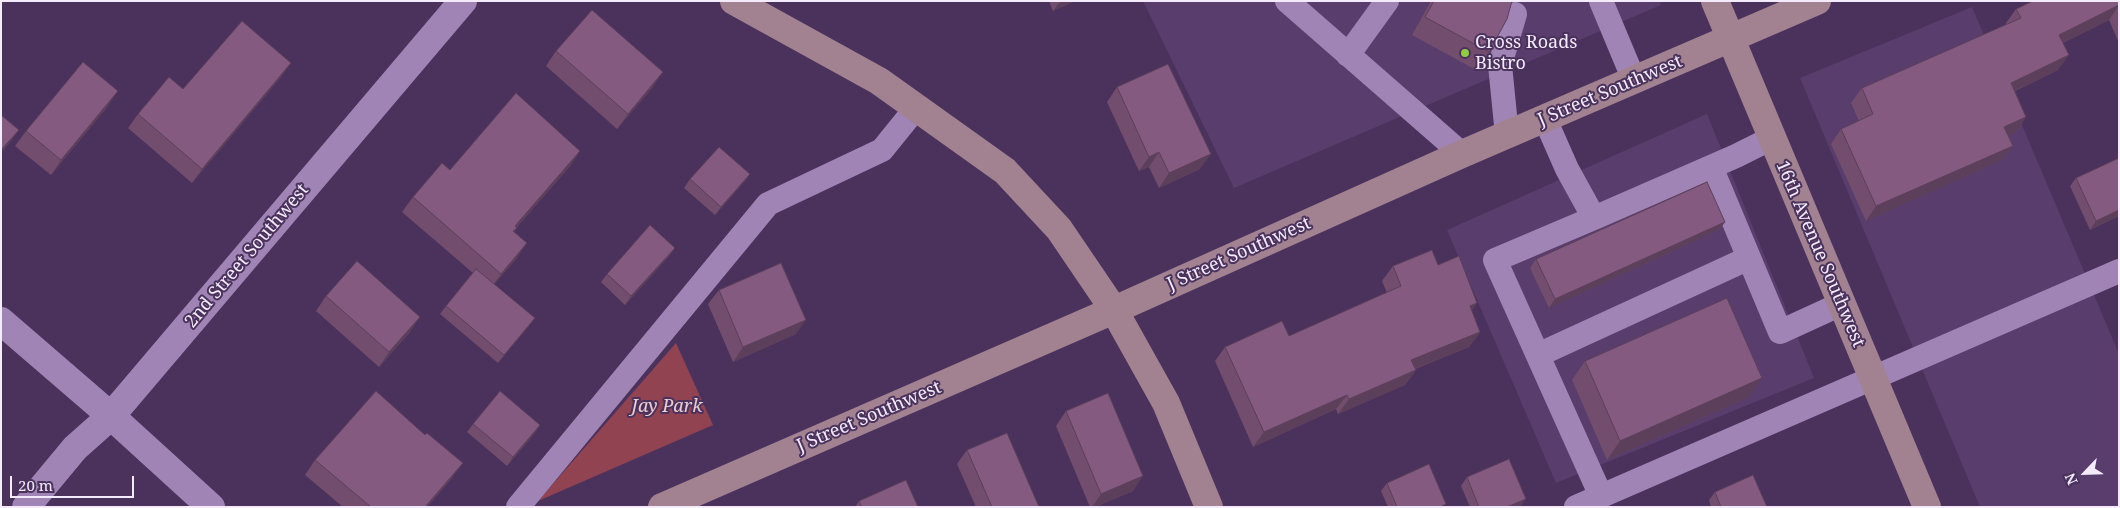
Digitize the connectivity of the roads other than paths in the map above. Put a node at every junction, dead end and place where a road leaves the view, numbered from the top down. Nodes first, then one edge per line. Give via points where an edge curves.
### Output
1 (464, 1) edge
2 (734, 1) edge
3 (1287, 1) edge
4 (1387, 1) edge
5 (1601, 1) edge
6 (1715, 1) edge
7 (1817, 1) edge
8 (1515, 14) dead end
9 (1731, 38) junction
10 (1348, 55) junction
11 (1634, 80) junction
12 (916, 108) junction
13 (1545, 119) junction
14 (1507, 135) junction
15 (1772, 138) junction
16 (1462, 154) junction
17 (1711, 167) junction
18 (1594, 218) junction
19 (1749, 258) junction
20 (2119, 271) edge
21 (1841, 304) junction
22 (1114, 310) junction
23 (1, 321) edge
24 (1538, 355) junction
25 (1872, 378) junction
26 (111, 416) junction
27 (1601, 496) junction
28 (26, 507) edge
29 (211, 507) edge
30 (518, 507) edge
31 (662, 507) edge
32 (1208, 507) edge
33 (1576, 507) edge
34 (1927, 507) edge

1 - 26 street, 2nd Street Southwest
2 - 12 main road via 879,81
3 - 10 lane
4 - 10 lane
5 - 11 lane
6 - 9 main road, 16th Avenue Southwest
7 - 9 main road, J Street Southwest
8 - 14 lane via 1500,65
9 - 11 main road, J Street Southwest
9 - 15 main road, 16th Avenue Southwest
10 - 16 lane
11 - 13 main road, J Street Southwest
12 - 22 main road via 1005,171 1059,230
12 - 30 lane via 882,150 768,204
13 - 14 main road, J Street Southwest
13 - 18 lane via 1566,169
14 - 16 main road, J Street Southwest
15 - 17 lane
15 - 21 main road, 16th Avenue Southwest
16 - 22 main road, J Street Southwest
17 - 18 lane
17 - 19 lane
18 - 24 lane via 1495,260
19 - 21 lane via 1780,332
19 - 24 lane
20 - 25 lane
21 - 25 main road, 16th Avenue Southwest
22 - 31 main road, J Street Southwest
22 - 32 main road via 1166,403
23 - 26 street
24 - 27 lane
25 - 27 lane
25 - 34 main road, 16th Avenue Southwest
26 - 28 street, 2nd Street Southwest via 75,448
26 - 29 street
27 - 33 lane

